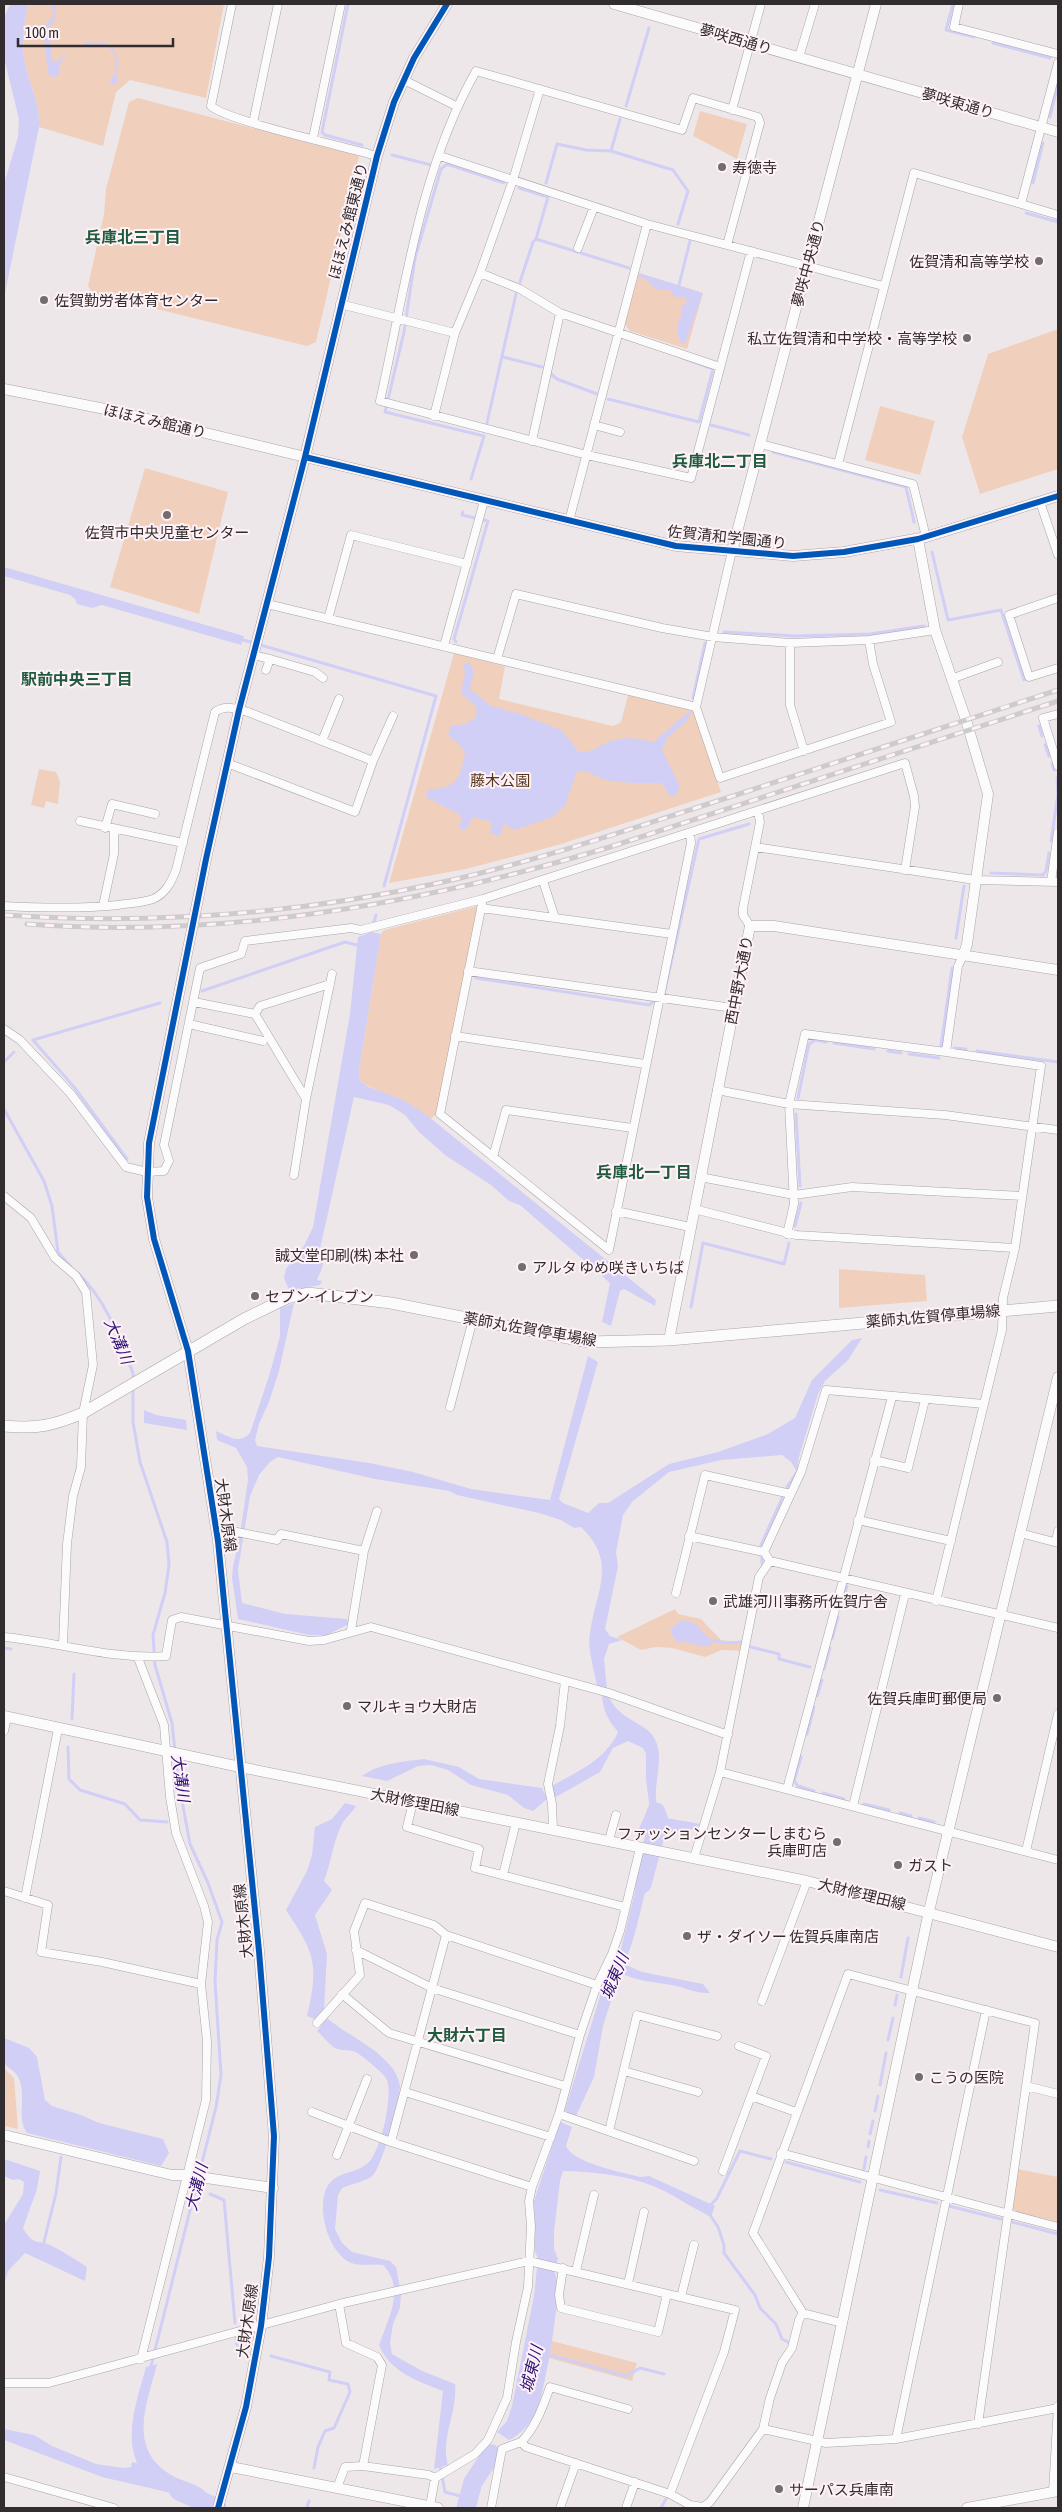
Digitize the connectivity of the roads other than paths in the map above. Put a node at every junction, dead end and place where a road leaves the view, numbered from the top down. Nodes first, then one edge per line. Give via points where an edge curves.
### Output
1 (232, 4) edge
2 (278, 4) edge
3 (341, 4) edge
4 (447, 4) edge
5 (614, 4) edge
6 (761, 4) edge
7 (815, 4) edge
8 (876, 4) edge
9 (959, 4) edge
10 (751, 43) junction
11 (1058, 54) edge
12 (799, 57) junction
13 (1058, 63) edge
14 (857, 74) junction
15 (404, 80) junction
16 (540, 89) junction
17 (456, 106) junction
18 (732, 110) junction
19 (253, 123) junction
20 (1042, 127) junction
21 (1058, 132) edge
22 (313, 138) junction
23 (377, 156) junction
24 (440, 156) junction
25 (513, 180) junction
26 (1021, 204) junction
27 (594, 206) junction
28 (1058, 215) edge
29 (647, 224) junction
30 (726, 244) junction
31 (578, 248) dead end
32 (751, 251) junction
33 (807, 265) junction
34 (480, 273) junction
35 (883, 286) junction
36 (340, 304) junction
37 (560, 313) junction
38 (403, 321) junction
39 (618, 332) junction
40 (455, 333) junction
41 (720, 367) junction
42 (4, 389) edge
43 (434, 416) junction
44 (594, 425) junction
45 (620, 432) dead end
46 (532, 441) junction
47 (761, 444) junction
48 (587, 455) junction
49 (305, 457) junction
50 (838, 464) junction
51 (1058, 496) edge
52 (484, 501) junction
53 (1040, 502) junction
54 (569, 521) junction
55 (922, 538) junction
56 (732, 551) junction
57 (1058, 555) edge
58 (467, 564) junction
59 (1058, 598) edge
60 (266, 604) junction
61 (328, 619) junction
62 (935, 630) junction
63 (713, 637) junction
64 (869, 640) junction
65 (790, 642) junction
66 (444, 646) junction
67 (254, 653) junction
68 (270, 659) junction
69 (497, 659) junction
70 (998, 662) dead end
71 (1058, 668) edge
72 (266, 670) dead end
73 (323, 678) dead end
74 (952, 678) junction
75 (339, 699) dead end
76 (696, 706) junction
77 (239, 710) junction
78 (1058, 714) edge
79 (392, 716) dead end
80 (322, 741) junction
81 (804, 751) junction
82 (373, 760) junction
83 (227, 763) junction
84 (1058, 766) edge
85 (758, 811) junction
86 (155, 814) dead end
87 (80, 821) dead end
88 (105, 828) junction
89 (114, 830) junction
90 (1058, 832) edge
91 (690, 833) junction
92 (183, 843) junction
93 (755, 847) junction
94 (905, 870) junction
95 (975, 880) junction
96 (543, 881) junction
97 (1055, 882) edge
98 (483, 898) junction
99 (4, 906) edge
100 (103, 906) junction
101 (197, 906) joint
102 (481, 908) junction
103 (555, 918) junction
104 (750, 926) junction
105 (672, 934) junction
106 (964, 954) junction
107 (1058, 970) edge
108 (468, 971) junction
109 (332, 974) dead end
110 (330, 984) junction
111 (659, 998) junction
112 (194, 1002) junction
113 (734, 1008) junction
114 (254, 1014) junction
115 (189, 1024) junction
116 (4, 1029) edge
117 (455, 1036) junction
118 (263, 1041) dead end
119 (946, 1052) junction
120 (645, 1064) junction
121 (717, 1090) junction
122 (306, 1099) junction
123 (789, 1104) junction
124 (1032, 1126) junction
125 (632, 1128) junction
126 (1058, 1130) edge
127 (493, 1157) junction
128 (147, 1172) junction
129 (294, 1175) dead end
130 (700, 1177) junction
131 (794, 1195) junction
132 (4, 1196) edge
133 (1022, 1196) junction
134 (694, 1209) junction
135 (616, 1211) junction
136 (690, 1227) junction
137 (787, 1234) junction
138 (1015, 1248) junction
139 (1058, 1306) edge
140 (1003, 1310) junction
141 (473, 1319) junction
142 (669, 1340) junction
143 (188, 1351) junction
144 (1058, 1377) edge
145 (892, 1398) junction
146 (925, 1400) junction
147 (984, 1404) junction
148 (450, 1407) dead end
149 (83, 1413) junction
150 (4, 1426) edge
151 (874, 1460) junction
152 (791, 1494) junction
153 (377, 1511) dead end
154 (858, 1520) junction
155 (1058, 1531) edge
156 (1020, 1533) junction
157 (689, 1536) junction
158 (218, 1541) junction
159 (951, 1541) junction
160 (1057, 1542) edge
161 (364, 1551) junction
162 (764, 1552) junction
163 (770, 1561) junction
164 (844, 1579) junction
165 (676, 1593) dead end
166 (905, 1594) junction
167 (936, 1601) junction
168 (1000, 1616) junction
169 (1058, 1619) edge
170 (225, 1624) junction
171 (1057, 1628) edge
172 (351, 1630) junction
173 (4, 1637) edge
174 (63, 1644) junction
175 (138, 1658) junction
176 (565, 1681) junction
177 (1058, 1714) edge
178 (5, 1716) edge
179 (58, 1729) junction
180 (4, 1731) edge
181 (728, 1735) junction
182 (167, 1752) junction
183 (240, 1767) junction
184 (720, 1772) junction
185 (788, 1789) junction
186 (413, 1802) junction
187 (853, 1806) junction
188 (616, 1815) dead end
189 (516, 1822) junction
190 (553, 1829) junction
191 (948, 1831) junction
192 (609, 1840) junction
193 (640, 1848) junction
194 (1026, 1851) junction
195 (694, 1858) junction
196 (1058, 1860) edge
197 (503, 1875) junction
198 (807, 1881) junction
199 (4, 1891) edge
200 (25, 1898) junction
201 (625, 1907) junction
202 (929, 1911) junction
203 (446, 1935) junction
204 (1058, 1947) edge
205 (356, 1950) junction
206 (202, 1984) junction
207 (597, 1985) junction
208 (432, 1988) junction
209 (912, 1991) junction
210 (342, 1994) junction
211 (762, 2001) dead end
212 (986, 2010) junction
213 (317, 2023) dead end
214 (580, 2035) junction
215 (717, 2036) dead end
216 (418, 2040) junction
217 (739, 2046) dead end
218 (624, 2071) junction
219 (367, 2079) dead end
220 (565, 2086) junction
221 (1026, 2086) junction
222 (405, 2092) junction
223 (698, 2092) dead end
224 (1058, 2094) edge
225 (751, 2096) junction
226 (312, 2112) dead end
227 (796, 2112) junction
228 (559, 2114) junction
229 (348, 2126) junction
230 (609, 2131) junction
231 (4, 2135) edge
232 (551, 2137) junction
233 (391, 2142) junction
234 (781, 2153) junction
235 (337, 2155) dead end
236 (694, 2161) dead end
237 (722, 2171) dead end
238 (186, 2175) junction
239 (872, 2179) junction
240 (532, 2187) junction
241 (273, 2188) junction
242 (594, 2195) dead end
243 (946, 2198) junction
244 (644, 2212) dead end
245 (1007, 2214) junction
246 (1058, 2227) edge
247 (694, 2245) dead end
248 (531, 2261) junction
249 (561, 2267) junction
250 (576, 2271) junction
251 (628, 2284) junction
252 (667, 2294) junction
253 (681, 2297) junction
254 (339, 2304) junction
255 (803, 2314) junction
256 (842, 2323) junction
257 (260, 2326) junction
258 (141, 2359) junction
259 (4, 2383) edge
260 (1058, 2407) edge
261 (628, 2409) dead end
262 (978, 2424) junction
263 (763, 2429) junction
264 (896, 2439) junction
265 (488, 2440) junction
266 (817, 2441) junction
267 (521, 2442) junction
268 (502, 2449) junction
269 (576, 2463) junction
270 (362, 2466) junction
271 (231, 2467) junction
272 (439, 2476) junction
273 (4, 2477) edge
274 (635, 2482) junction
275 (337, 2488) junction
276 (1056, 2492) edge
277 (670, 2494) junction
278 (434, 2507) edge
279 (114, 2508) edge
280 (218, 2508) edge
281 (491, 2508) edge
282 (560, 2508) edge
283 (626, 2508) edge
284 (804, 2508) edge
285 (967, 2508) edge

1 - 19 street via 211,106
2 - 19 street
3 - 22 street
4 - 15 street, ほほえみ館東通り
5 - 10 street, 夢咲西通り
6 - 10 street
7 - 12 street
8 - 14 street, 夢咲中央通り
9 - 11 street via 954,27
10 - 12 street, 夢咲西通り
10 - 18 street
12 - 14 street, 夢咲西通り
13 - 20 street
14 - 20 street, 夢咲東通り
14 - 33 street, 夢咲中央通り
15 - 17 street
15 - 23 street, ほほえみ館東通り
16 - 17 street via 476,71
16 - 18 street via 682,130 693,98
16 - 25 street
17 - 24 street
18 - 30 street via 758,117 760,123
19 - 22 street
20 - 21 street, 夢咲東通り
20 - 26 street
22 - 23 street
23 - 36 street, ほほえみ館東通り
24 - 25 street
24 - 38 street via 419,215
25 - 27 street
25 - 34 street
26 - 28 street
26 - 35 street via 914,173
27 - 29 street
27 - 31 street
29 - 30 street
29 - 39 street
30 - 32 street
32 - 33 street
32 - 41 street
33 - 35 street
33 - 47 street, 夢咲中央通り
34 - 37 street via 520,289
34 - 40 street
35 - 50 street
36 - 38 street
36 - 49 street, ほほえみ館東通り
37 - 39 street
37 - 46 street
38 - 40 street
38 - 43 street via 380,401
39 - 41 street
39 - 44 street
40 - 43 street
41 - 48 street via 691,478
42 - 49 street, ほほえみ館通り via 110,410
43 - 46 street
44 - 45 street
44 - 48 street
46 - 48 street
47 - 50 street
47 - 56 street, 夢咲中央通り
48 - 54 street
49 - 52 street, 佐賀清和学園通り
49 - 60 street, ほほえみ館東通り
50 - 55 street via 913,484
51 - 53 street, 佐賀清和学園通り
52 - 54 street, 佐賀清和学園通り
52 - 58 street
53 - 55 street, 佐賀清和学園通り
53 - 57 street
54 - 56 street, 佐賀清和学園通り via 676,546
55 - 56 street, 佐賀清和学園通り via 844,552 793,556
55 - 62 street
56 - 63 street
58 - 61 street via 351,535
58 - 66 street
59 - 71 street via 1009,615 1029,677
60 - 61 street
60 - 67 street, ほほえみ館東通り
61 - 66 street
62 - 64 street
62 - 74 street
63 - 65 street
63 - 69 street via 516,594
63 - 76 street
64 - 65 street
64 - 81 street via 891,722
65 - 81 street via 790,705
66 - 69 street
67 - 68 street
67 - 77 street, ほほえみ館東通り
68 - 72 street
68 - 73 street via 316,672
69 - 76 street
70 - 74 street
74 - 95 street via 988,794
75 - 80 street
76 - 81 street via 720,778
77 - 80 street
77 - 83 street, ほほえみ館東通り
77 - 92 street via 231,707 216,712
78 - 84 street via 1044,718
79 - 82 street
80 - 82 street
82 - 83 street via 355,812
83 - 101 street, ほほえみ館東通り
85 - 91 street
85 - 93 street via 760,822
85 - 94 street via 905,763 915,807
86 - 88 street via 112,804
87 - 88 street
88 - 89 street
89 - 92 street
89 - 100 street via 114,854
90 - 97 street
91 - 96 street
91 - 105 street via 691,843
92 - 100 street via 174,877 164,892 152,899
93 - 94 street
93 - 104 street via 743,908
94 - 95 street
95 - 97 street
95 - 106 street
96 - 98 street
96 - 103 street
98 - 102 street
98 - 112 street via 360,930 351,928 245,941 241,954 200,968
99 - 100 street via 82,909
101 - 128 street, 大財木原線 via 149,1143
102 - 103 street
102 - 108 street
103 - 105 street
104 - 106 street, 西中野大通り via 774,926
104 - 113 street, 西中野大通り
105 - 111 street
106 - 107 street, 西中野大通り
106 - 119 street via 958,966
108 - 111 street
108 - 117 street
109 - 110 street
110 - 114 street via 260,1006
110 - 122 street
111 - 113 street
111 - 120 street
112 - 114 street
112 - 115 street
113 - 121 street, 西中野大通り
114 - 122 street
115 - 118 street
115 - 128 street via 164,1144 169,1161 164,1170
116 - 128 street via 20,1040 70,1093 118,1160 126,1167
117 - 120 street
117 - 127 street via 440,1114
119 - 123 street via 805,1034
119 - 124 street via 1041,1066
120 - 125 street
121 - 123 street
121 - 130 street, 西中野大通り
122 - 129 street
123 - 124 street via 945,1115
123 - 131 street
124 - 126 street
124 - 133 street
125 - 127 street via 506,1110
125 - 135 street
127 - 135 street via 608,1250
128 - 143 street, 大財木原線 via 147,1197 154,1239
130 - 131 street
130 - 134 street, 西中野大通り
131 - 133 street via 852,1187
131 - 137 street
132 - 149 street via 31,1218 54,1258 76,1276 86,1292 93,1365
133 - 138 street
134 - 136 street, 西中野大通り
134 - 137 street
135 - 136 street
136 - 142 street, 西中野大通り
137 - 138 street
138 - 140 street
139 - 140 main road, 薬師丸佐賀停車場線
140 - 142 main road, 薬師丸佐賀停車場線
140 - 147 street via 1002,1330
141 - 142 main road, 薬師丸佐賀停車場線 via 588,1342
141 - 143 main road, 薬師丸佐賀停車場線 via 391,1303 308,1293 273,1304
141 - 148 street
143 - 149 main road, 薬師丸佐賀停車場線
143 - 158 street, 大財木原線
144 - 156 street
145 - 146 street
145 - 151 street
145 - 152 street via 826,1390 802,1472
146 - 147 street
146 - 151 street via 908,1468
147 - 159 street
149 - 150 main road via 33,1429
149 - 174 street via 81,1467 73,1496 67,1544
151 - 154 street
152 - 157 street via 705,1475
152 - 162 street
153 - 161 street
154 - 159 street
154 - 164 street
155 - 160 street
156 - 160 street
156 - 168 street
157 - 162 street
157 - 165 street
158 - 161 street via 231,1539 236,1532 277,1540 281,1534
158 - 170 street, 大財木原線
159 - 167 street
161 - 172 street
162 - 163 street
163 - 164 street
163 - 181 street via 759,1576
164 - 166 street
164 - 185 street
166 - 167 street
166 - 187 street
167 - 168 street
168 - 171 street
168 - 191 street
169 - 171 street
170 - 172 street via 310,1641 324,1640
170 - 175 street via 181,1617 172,1620 166,1656
170 - 183 street, 大財木原線
172 - 176 street via 371,1627
173 - 174 street
174 - 175 street
175 - 182 street via 164,1724
176 - 181 street
176 - 190 street via 548,1784
177 - 194 street
178 - 179 street
178 - 180 street
179 - 182 street
179 - 200 street
181 - 184 street
182 - 183 street, 大財修理田線
182 - 206 street via 176,1833 208,1922
183 - 186 street, 大財修理田線
183 - 241 street, 大財木原線 via 272,2107
184 - 185 street
184 - 195 street
185 - 187 street
186 - 189 street, 大財修理田線
186 - 197 street via 407,1826 479,1849 475,1868
187 - 191 street
188 - 192 street
189 - 190 street, 大財修理田線
189 - 197 street
190 - 192 street, 大財修理田線
191 - 194 street
191 - 202 street
192 - 193 street, 大財修理田線
193 - 195 street, 大財修理田線
193 - 201 street
194 - 196 street
195 - 198 street, 大財修理田線
197 - 201 street
198 - 202 street, 大財修理田線
198 - 211 street
199 - 200 street
200 - 206 street via 48,1905 41,1952
201 - 207 street via 612,1954
202 - 204 street, 大財修理田線
202 - 209 street
203 - 205 street via 434,1925 365,1903 354,1931
203 - 207 street
203 - 208 street
205 - 208 street
205 - 210 street via 360,1975
206 - 238 street via 207,2041 206,2100
207 - 214 street
208 - 214 street
208 - 216 street
209 - 212 street
209 - 227 street via 848,1974
209 - 239 street
210 - 213 street
210 - 216 street via 389,2032
212 - 221 street via 1035,2023
212 - 243 street
214 - 220 street
215 - 218 street via 637,2015
216 - 220 street
216 - 222 street
217 - 225 street via 766,2056
218 - 223 street
218 - 230 street
219 - 229 street
220 - 228 street
221 - 224 street
221 - 245 street
222 - 232 street
222 - 233 street
225 - 227 street
225 - 237 street
226 - 229 street
227 - 234 street
228 - 230 street
228 - 232 street
229 - 233 street
229 - 235 street
230 - 236 street
231 - 238 street via 172,2176
232 - 240 street
233 - 240 street
234 - 239 street
234 - 255 street via 753,2233
238 - 241 street
238 - 258 street
239 - 243 street
239 - 256 street
240 - 248 street via 529,2201
241 - 257 street, 大財木原線 via 269,2258
242 - 250 street
243 - 245 street
243 - 264 street
244 - 251 street
245 - 246 street
245 - 262 street
247 - 253 street
248 - 249 street
248 - 254 street
248 - 265 street via 508,2398
249 - 250 street
249 - 252 street via 561,2308 658,2332
250 - 251 street
251 - 252 street
252 - 253 street
253 - 277 street via 735,2310 724,2352
254 - 257 street
254 - 270 street via 346,2343 377,2357 382,2365
255 - 256 street
255 - 263 street via 770,2398
256 - 266 street
257 - 258 street
257 - 271 street, 大財木原線 via 246,2407
258 - 259 street via 50,2383
260 - 262 street
260 - 276 street
261 - 267 street via 550,2387 542,2409
262 - 264 street
263 - 266 street
263 - 277 street via 703,2508
264 - 266 street
265 - 268 street
265 - 272 street via 475,2454
266 - 284 street
267 - 268 street
267 - 269 street via 526,2447
268 - 281 street
269 - 274 street
269 - 282 street
270 - 272 street
270 - 275 street via 345,2467
271 - 275 street
271 - 280 street, 大財木原線
272 - 278 street
273 - 279 street
274 - 277 street
274 - 283 street
275 - 278 street
276 - 285 street

